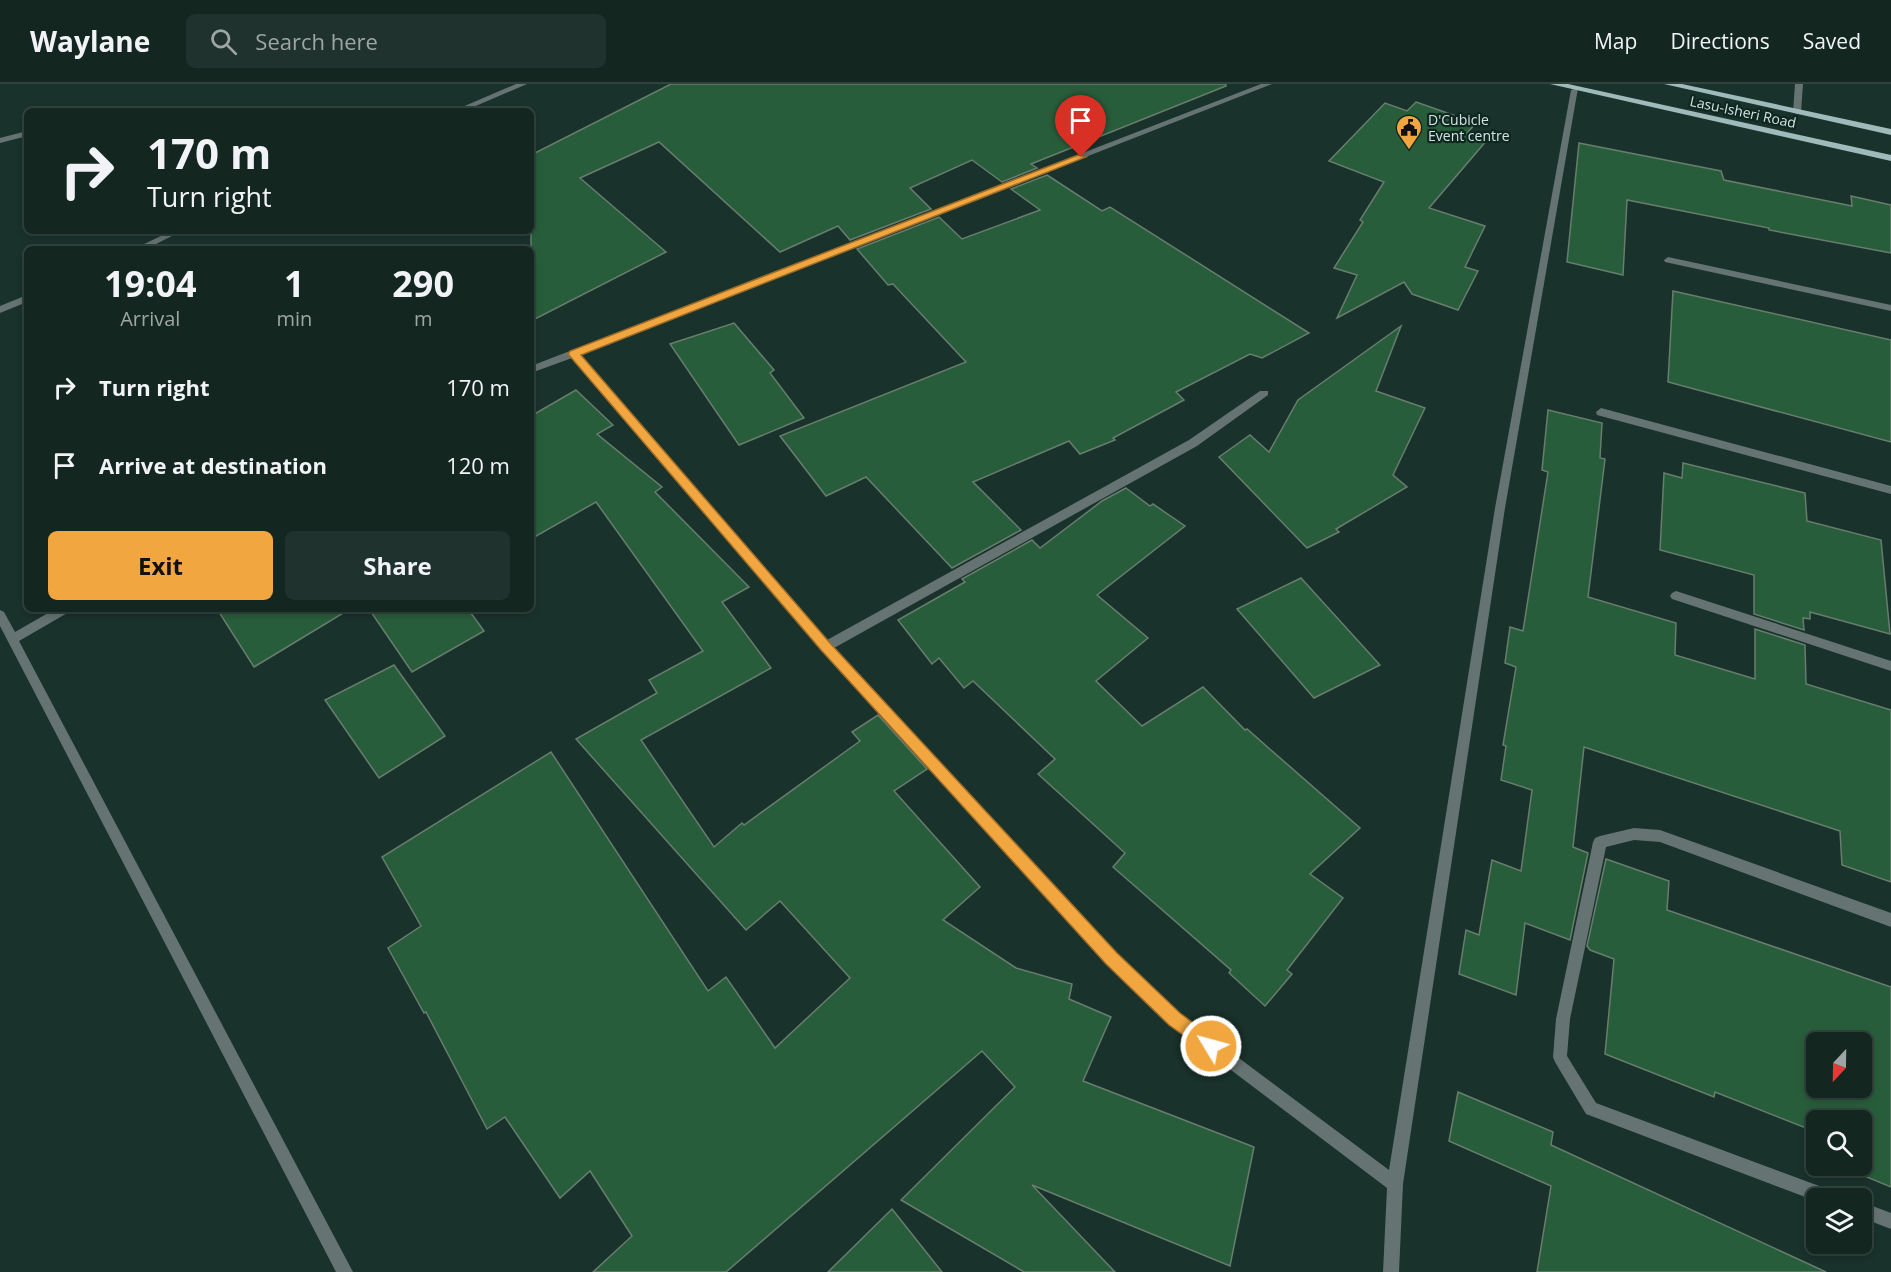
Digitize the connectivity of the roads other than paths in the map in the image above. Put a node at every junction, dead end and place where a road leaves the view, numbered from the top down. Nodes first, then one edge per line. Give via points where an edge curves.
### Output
1 (523, 84) edge
2 (1268, 84) edge
3 (1555, 84) edge
4 (1669, 84) edge
5 (1798, 84) edge
6 (504, 87) edge
7 (1575, 90) junction
8 (463, 108) edge
9 (1797, 112) junction
10 (1891, 132) edge
11 (24, 134) edge
12 (0, 141) edge
13 (1891, 158) edge
14 (171, 234) edge
15 (145, 246) edge
16 (1668, 260) dead end
17 (24, 299) edge
18 (1891, 308) edge
19 (0, 310) edge
20 (574, 354) junction
21 (534, 369) edge
22 (1264, 393) dead end
23 (1601, 412) dead end
24 (1891, 490) edge
25 (1676, 596) dead end
26 (60, 612) edge
27 (0, 615) edge
28 (12, 639) junction
29 (826, 646) junction
30 (1891, 666) edge
31 (1891, 920) edge
32 (1395, 1184) junction
33 (1806, 1189) edge
34 (1872, 1214) edge
35 (1891, 1221) edge
36 (345, 1272) edge
37 (1391, 1272) edge

1 - 6 street
2 - 20 street
3 - 7 main road, Lasu-Isheri Road
4 - 9 main road, Lasu-Isheri Road
5 - 9 street
6 - 8 street
7 - 13 main road, Lasu-Isheri Road
7 - 32 street via 1500,508
9 - 10 main road, Lasu-Isheri Road
11 - 12 street
14 - 15 street
16 - 18 street
17 - 19 street
20 - 21 street
20 - 29 street
22 - 29 street via 1193,443
23 - 24 street
25 - 30 street
26 - 28 street
27 - 28 street
28 - 36 street
29 - 32 street via 1112,959 1174,1019
31 - 33 street via 1660,836 1634,834 1600,842 1563,1020 1560,1057 1591,1108
32 - 37 street
34 - 35 street

